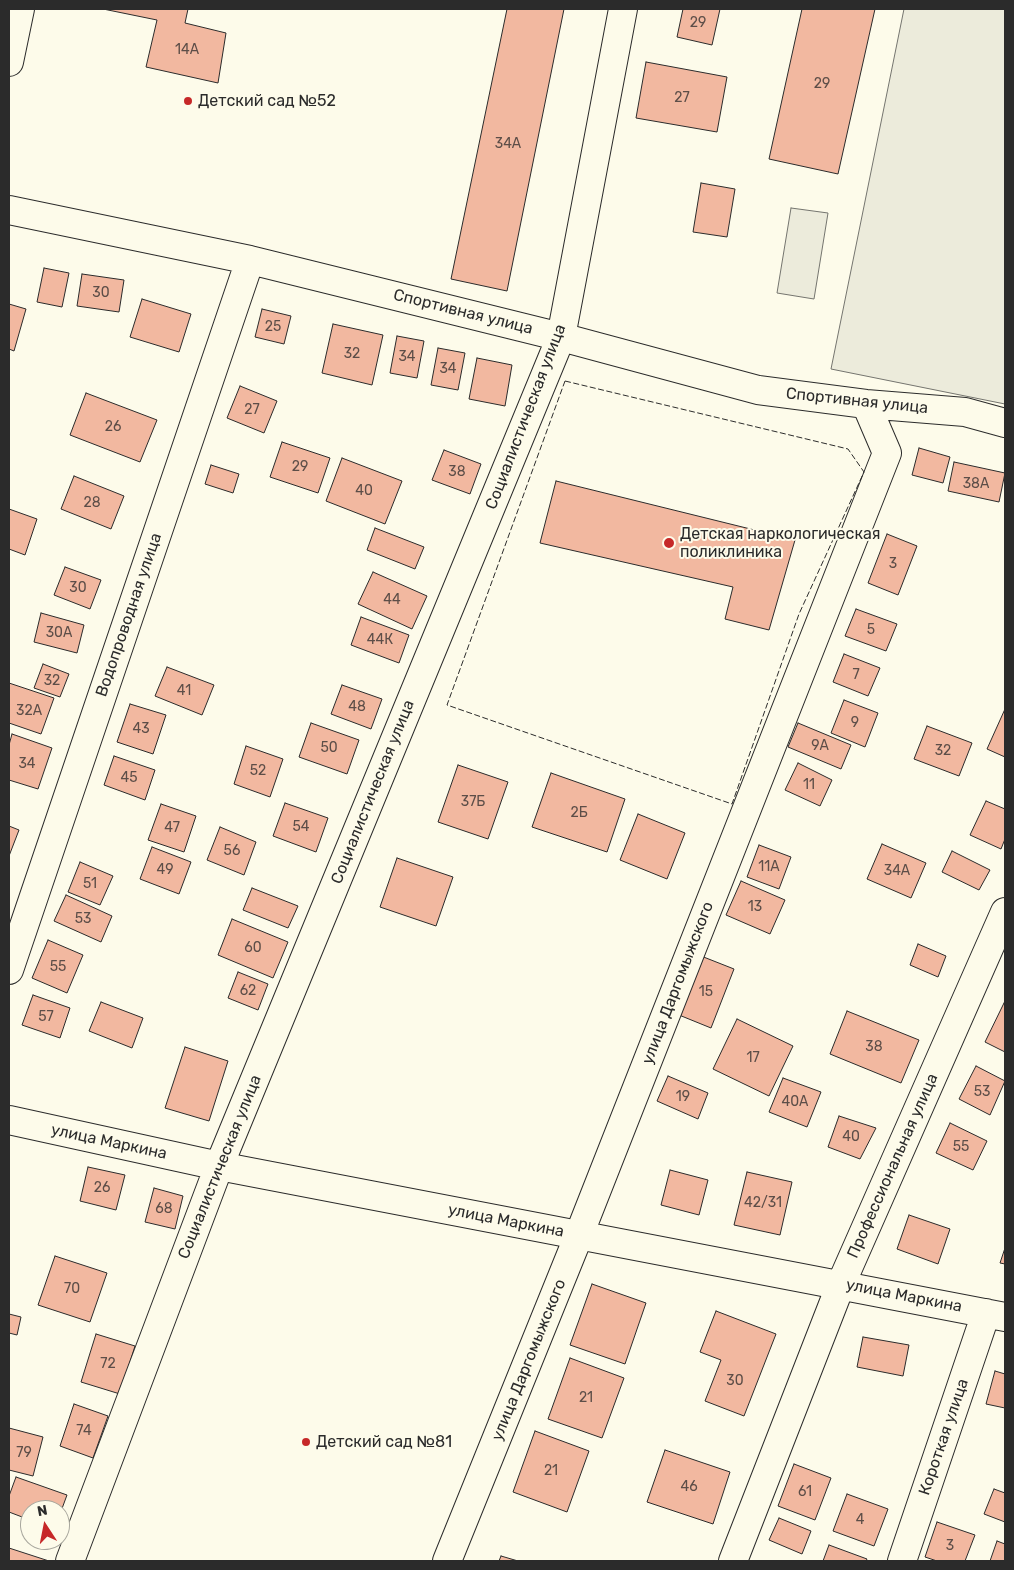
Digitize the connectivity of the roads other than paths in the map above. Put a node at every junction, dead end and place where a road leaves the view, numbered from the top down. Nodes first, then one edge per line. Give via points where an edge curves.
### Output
1 (20, 9) edge
2 (624, 9) edge
3 (9, 62) edge
4 (9, 210) edge
5 (250, 260) junction
6 (561, 337) junction
7 (866, 404) junction
8 (1005, 423) edge
9 (1005, 912) edge
10 (9, 970) edge
11 (9, 1120) edge
12 (219, 1166) junction
13 (579, 1235) junction
14 (841, 1284) junction
15 (996, 1315) edge
16 (70, 1561) edge
17 (447, 1561) edge
18 (733, 1561) edge
19 (902, 1561) edge

1 - 3 street
2 - 6 street, Социалистическая улица
4 - 5 street, Спортивная улица
5 - 6 street, Спортивная улица
5 - 10 street, Водопроводная улица
6 - 7 street, Спортивная улица via 758,390
6 - 12 street, Социалистическая улица
7 - 8 street, Спортивная улица via 966,412
7 - 13 street, улица Даргомыжского via 887,453
9 - 14 street, Профессиональная улица
11 - 12 street, улица Маркина
12 - 13 street, улица Маркина
12 - 16 street, Социалистическая улица
13 - 14 street, улица Маркина
13 - 17 street, улица Даргомыжского
14 - 15 street, улица Маркина
14 - 18 street, Профессиональная улица
15 - 19 street, Короткая улица

